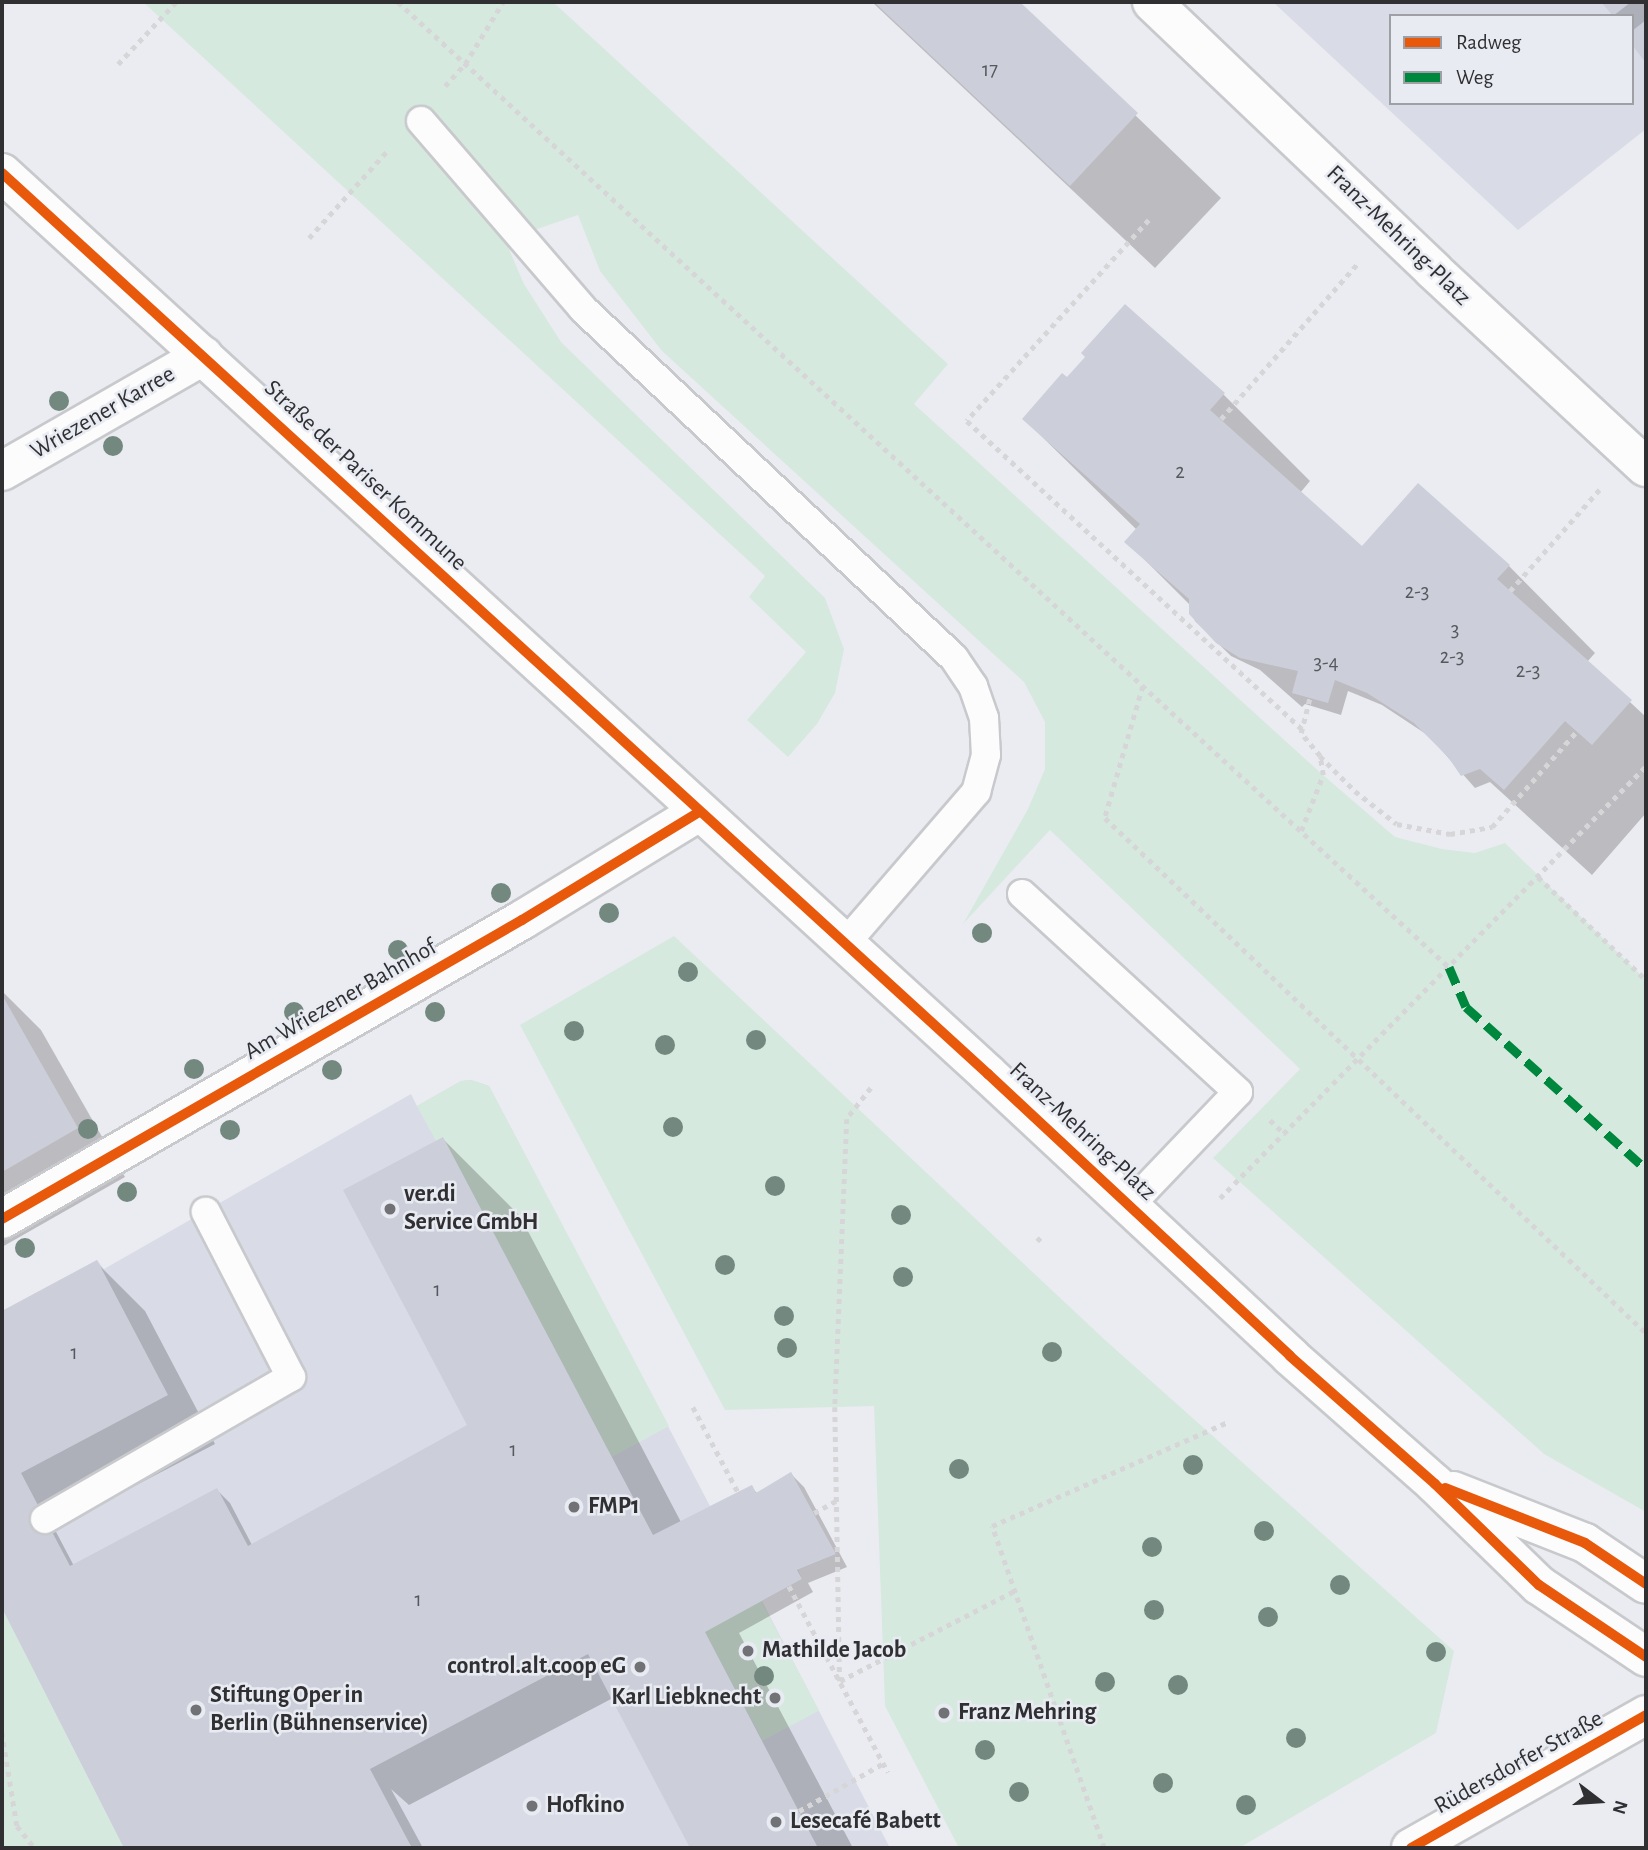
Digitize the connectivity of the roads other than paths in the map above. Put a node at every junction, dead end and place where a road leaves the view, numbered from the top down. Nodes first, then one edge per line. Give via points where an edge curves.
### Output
1 (1152, 2) edge
2 (421, 121) dead end
3 (2, 173) edge
4 (203, 356) junction
5 (1639, 460) edge
6 (2, 471) edge
7 (699, 812) junction
8 (1022, 894) dead end
9 (845, 944) junction
10 (1130, 1205) junction
11 (205, 1212) dead end
12 (2, 1219) edge
13 (1435, 1484) junction
14 (46, 1520) dead end
15 (1646, 1584) edge
16 (1646, 1657) edge
17 (1646, 1715) edge
18 (1411, 1848) edge

1 - 5 street, Franz-Mehring-Platz
2 - 9 lane via 583,309 954,658 973,686 984,718 986,755 976,792
3 - 4 street, Straße der Pariser Kommune
4 - 6 street, Wriezener Karree
4 - 7 street, Straße der Pariser Kommune
7 - 9 street, Franz-Mehring-Platz
7 - 12 street, Am Wriezener Bahnhof via 522,920
8 - 10 lane via 1238,1091
9 - 10 street, Franz-Mehring-Platz
10 - 13 street, Franz-Mehring-Platz
11 - 14 lane via 291,1377
13 - 15 street, Franz-Mehring-Platz via 1585,1543
13 - 16 street, Franz-Mehring-Platz via 1539,1585
17 - 18 street, Rüdersdorfer Straße

